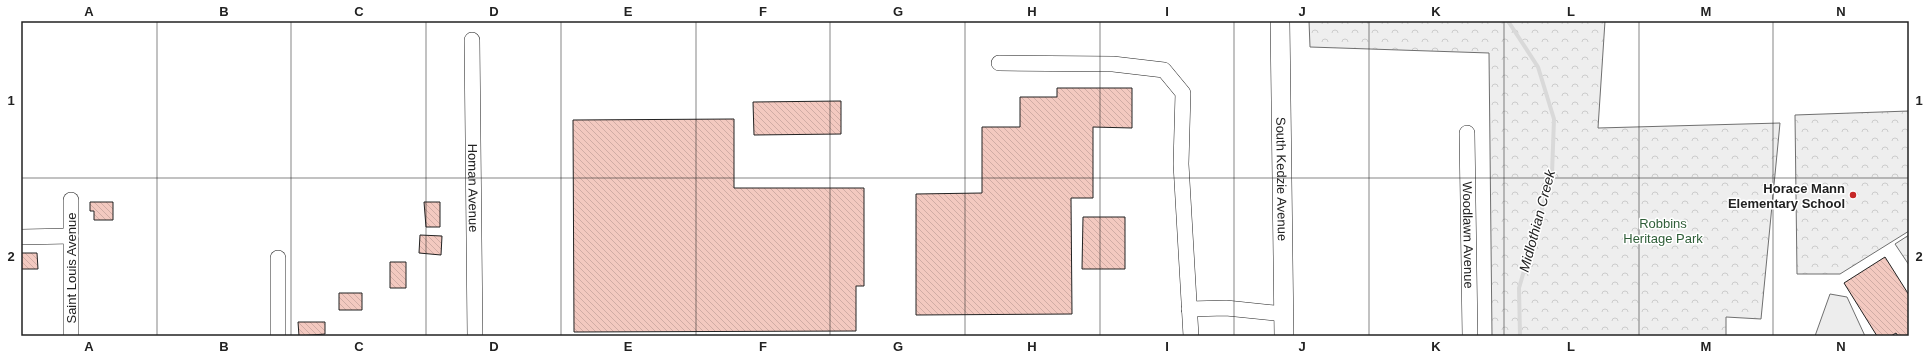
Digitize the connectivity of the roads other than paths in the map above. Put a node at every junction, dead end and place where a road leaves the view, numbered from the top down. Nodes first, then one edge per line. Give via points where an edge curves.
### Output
1 (1280, 21) edge
2 (472, 40) dead end
3 (999, 63) dead end
4 (1467, 133) dead end
5 (71, 200) dead end
6 (71, 236) junction
7 (21, 237) edge
8 (278, 258) dead end
9 (1189, 309) junction
10 (1284, 314) junction
11 (71, 336) edge
12 (278, 336) edge
13 (475, 336) edge
14 (1191, 336) edge
15 (1284, 336) edge
16 (1470, 336) edge

1 - 10 main road, South Kedzie Avenue
2 - 13 street, Homan Avenue
3 - 9 street via 1112,64 1164,70 1183,94 1181,164
4 - 16 street, Woodlawn Avenue
5 - 6 street, Saint Louis Avenue
6 - 7 street
6 - 11 street, Saint Louis Avenue
8 - 12 street
9 - 10 street via 1226,308
9 - 14 street
10 - 15 main road, South Kedzie Avenue

